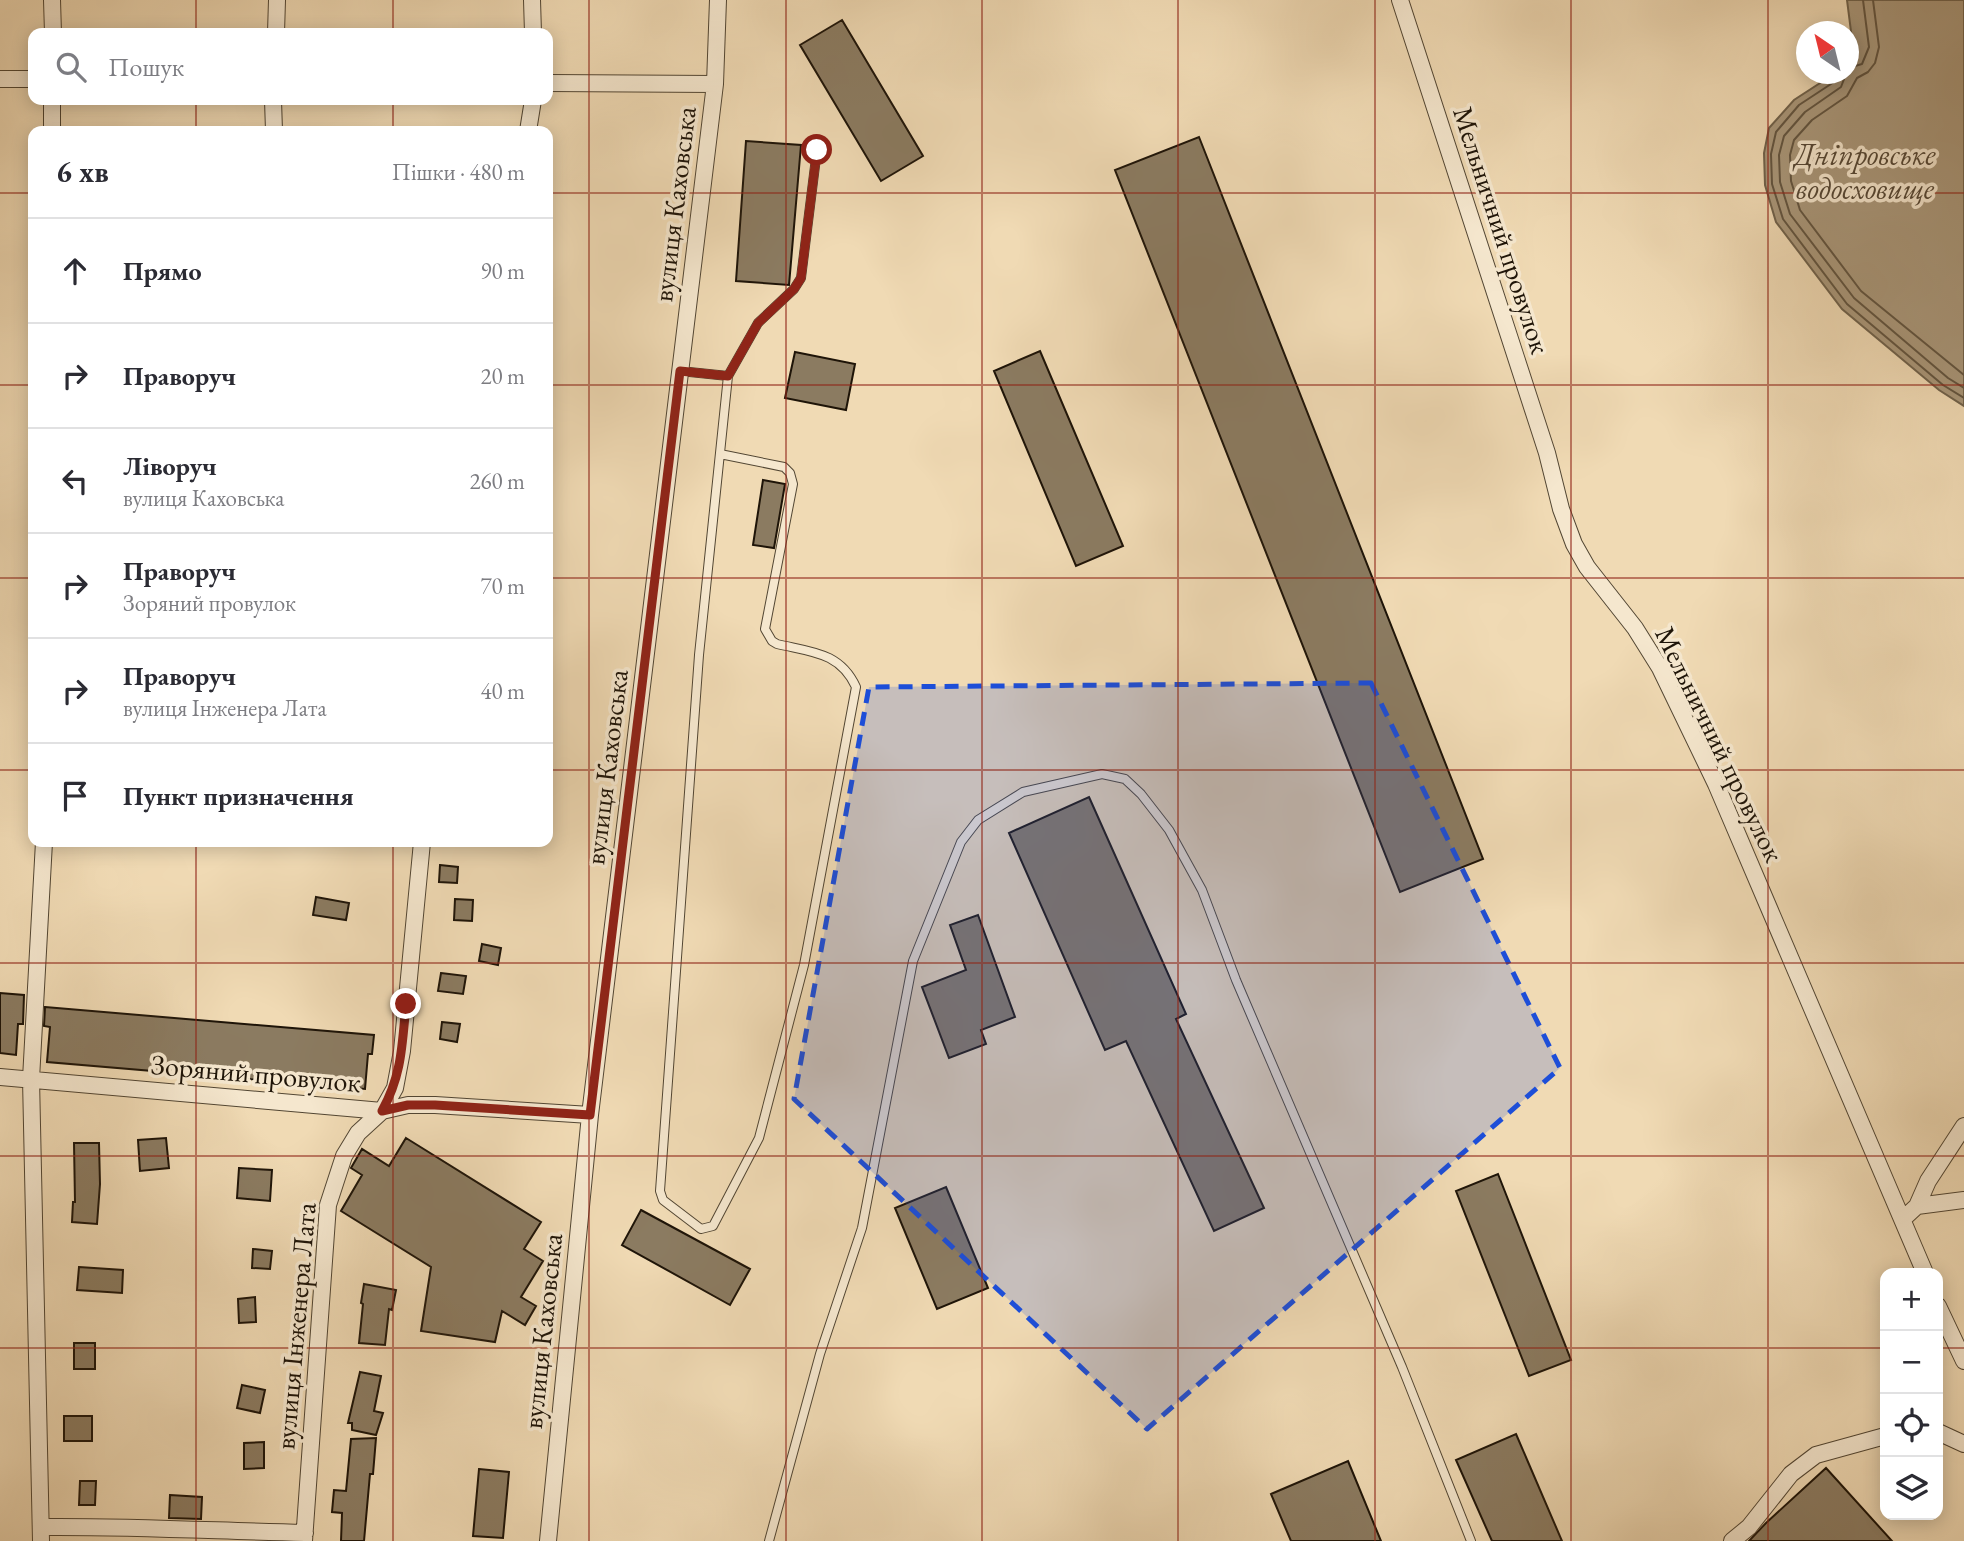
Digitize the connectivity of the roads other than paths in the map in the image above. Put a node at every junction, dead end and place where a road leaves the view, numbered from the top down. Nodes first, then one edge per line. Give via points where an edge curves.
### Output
1 (52, 0) edge
2 (277, 0) edge
3 (532, 0) edge
4 (718, 0) edge
5 (1399, 0) edge
6 (52, 28) edge
7 (275, 28) edge
8 (533, 28) edge
9 (0, 79) edge
10 (28, 79) edge
11 (553, 83) edge
12 (715, 84) junction
13 (52, 105) edge
14 (273, 105) edge
15 (532, 105) edge
16 (52, 126) edge
17 (274, 126) edge
18 (529, 126) edge
19 (817, 150) dead end
20 (680, 371) junction
21 (728, 376) junction
22 (720, 454) junction
23 (44, 847) edge
24 (422, 847) edge
25 (0, 1077) edge
26 (31, 1079) junction
27 (382, 1111) junction
28 (590, 1115) junction
29 (1964, 1126) edge
30 (1964, 1200) edge
31 (1917, 1206) junction
32 (1903, 1219) junction
33 (1923, 1268) edge
34 (1943, 1317) edge
35 (1964, 1361) edge
36 (1943, 1434) edge
37 (1880, 1437) edge
38 (1964, 1444) edge
39 (41, 1534) edge
40 (305, 1537) edge
41 (548, 1541) edge
42 (769, 1541) edge
43 (1471, 1541) edge
44 (1732, 1541) edge

1 - 6 street
2 - 7 street
3 - 8 street
4 - 12 street, вулиця Каховська
5 - 32 street, Мельничний провулок via 1574,544 1660,668 1716,784
9 - 10 street
11 - 12 street
12 - 20 street, вулиця Каховська
13 - 16 street
14 - 17 street
15 - 18 street
19 - 21 lane via 801,278 758,323
20 - 21 lane
20 - 28 street, вулиця Каховська
21 - 22 lane
22 - 22 lane via 790,472 793,484 765,629 777,644 831,657 844,666 856,687 804,965 759,1138 713,1226 701,1229 663,1200 660,1191 699,655
23 - 26 street
24 - 27 street, вулиця Інженера Лата via 402,1051 394,1088
25 - 26 street, Зоряний провулок
26 - 27 street, Зоряний провулок
26 - 39 street
27 - 28 street, Зоряний провулок via 435,1105
27 - 40 street, вулиця Інженера Лата via 358,1133 344,1156 328,1205
28 - 41 street, вулиця Каховська
29 - 31 street
30 - 31 street
31 - 32 street
32 - 33 street, Мельничний провулок
34 - 35 street
36 - 38 street
37 - 44 street via 1816,1455 1791,1474 1749,1527
39 - 40 street via 115,1526
42 - 43 lane via 820,1354 862,1228 913,961 961,842 978,821 1023,792 1102,774 1125,779 1141,794 1169,830 1202,890

